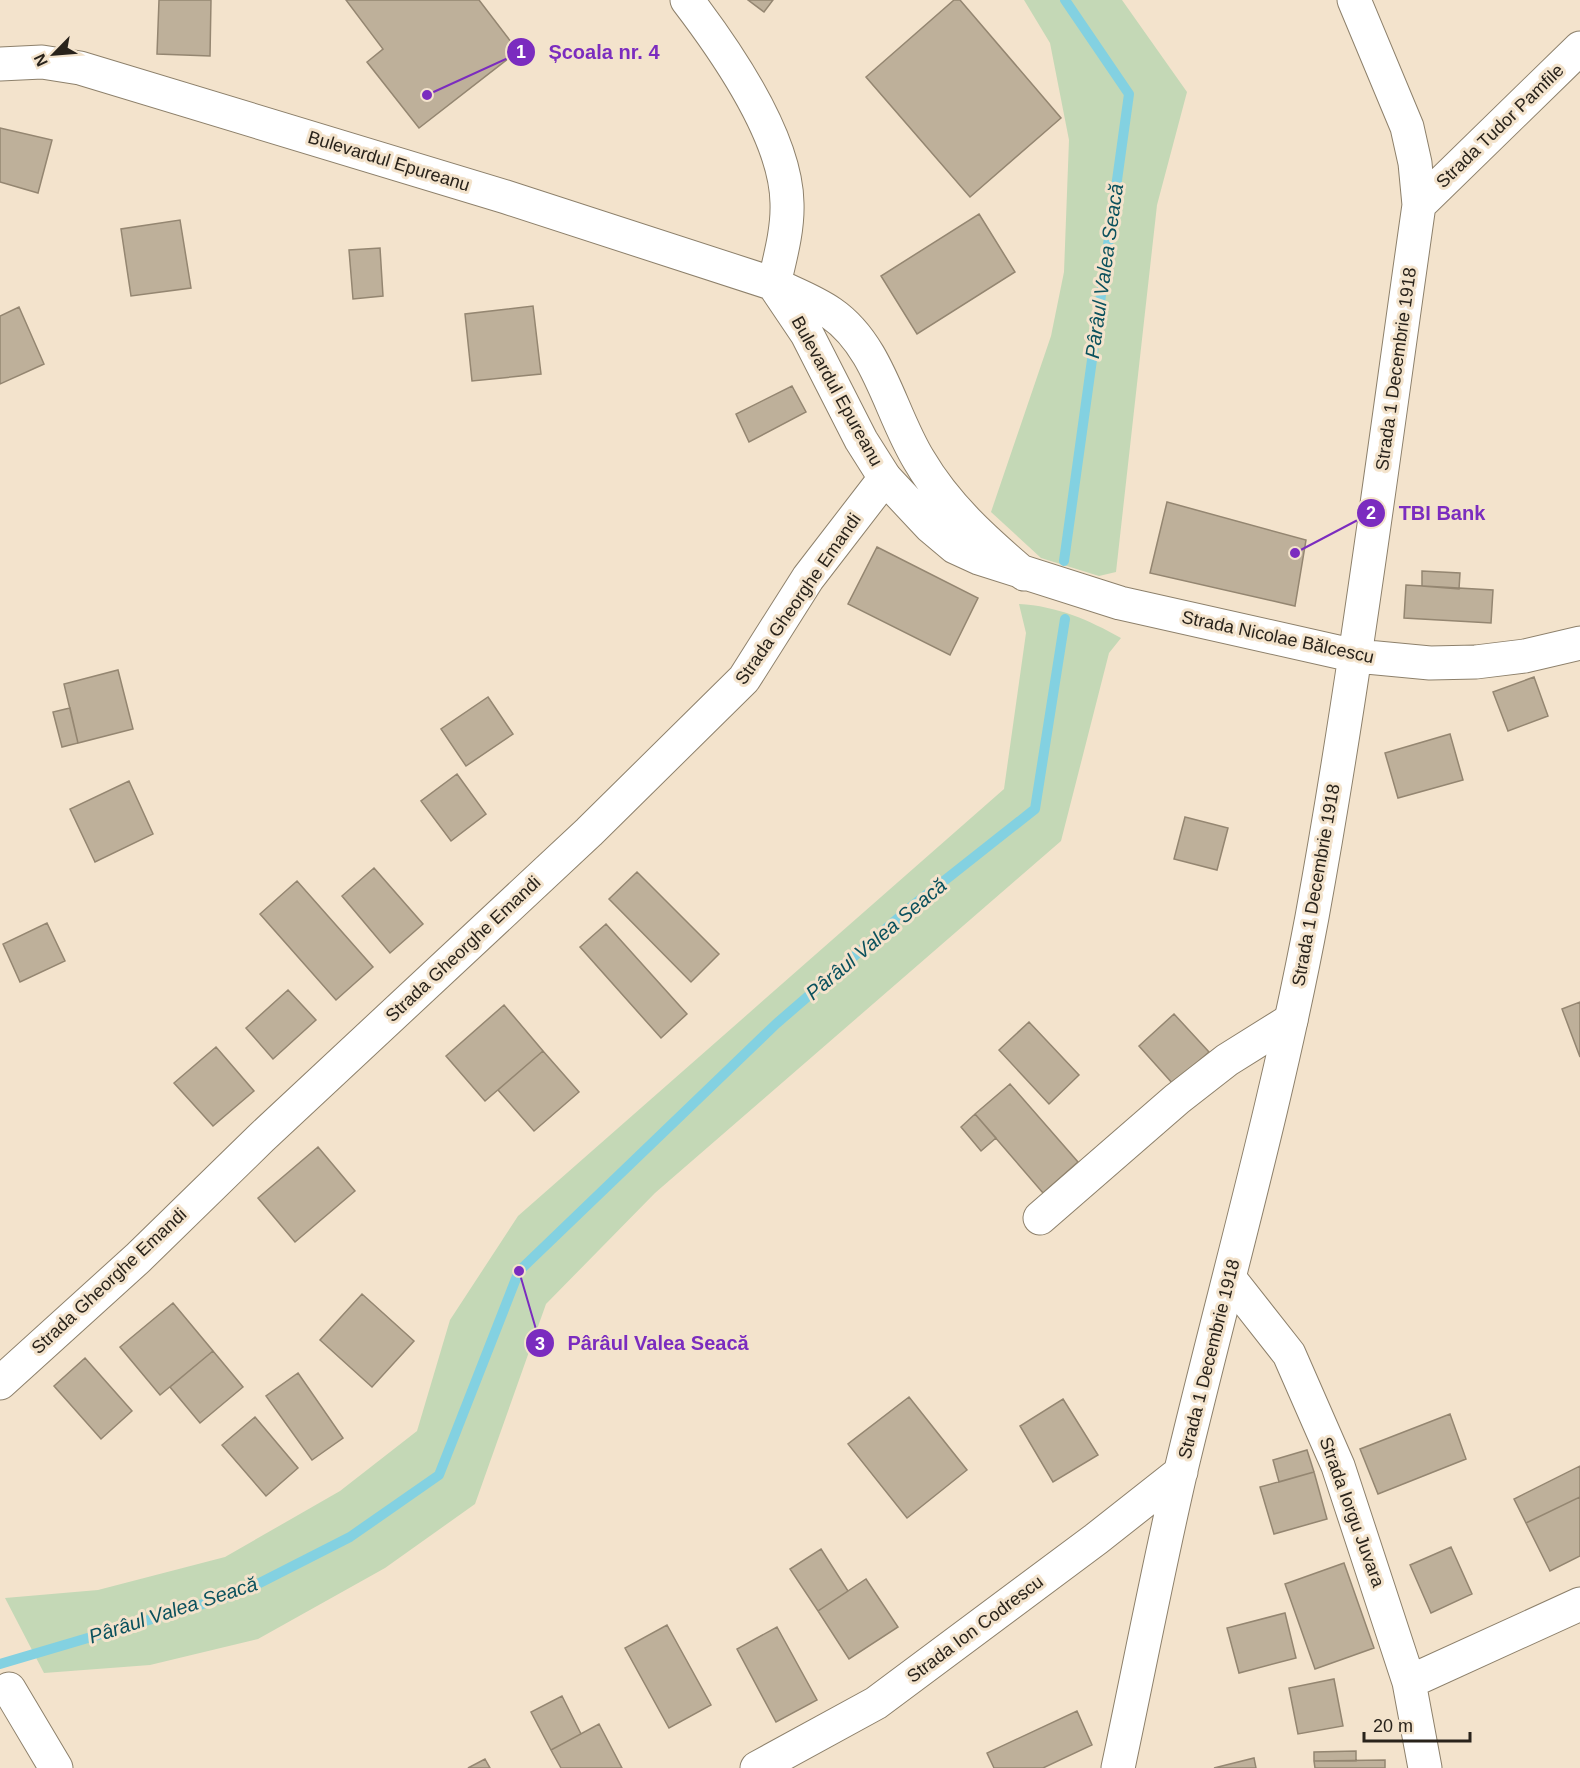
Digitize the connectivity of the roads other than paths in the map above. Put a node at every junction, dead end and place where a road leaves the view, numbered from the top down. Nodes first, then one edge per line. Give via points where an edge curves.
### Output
1 (687, 0) edge
2 (1354, 0) edge
3 (1580, 48) edge
4 (0, 64) edge
5 (1419, 204) junction
6 (774, 284) junction
7 (885, 478) junction
8 (1024, 574) junction
9 (1580, 643) edge
10 (1356, 656) junction
11 (1291, 1020) junction
12 (1041, 1218) dead end
13 (1230, 1279) junction
14 (5, 1364) edge
15 (1181, 1472) junction
16 (1580, 1604) edge
17 (1409, 1682) junction
18 (9, 1689) dead end
19 (56, 1768) edge
20 (757, 1768) edge
21 (1118, 1768) edge
22 (1425, 1768) edge

1 - 6 main road via 746,86 782,163 787,203
2 - 5 main road, Strada 1 Decembrie 1918 via 1407,127
3 - 5 main road, Strada Tudor Pamfile
4 - 6 main road, Bulevardul Epureanu via 42,62 80,68
5 - 10 main road, Strada 1 Decembrie 1918
6 - 7 main road, Bulevardul Epureanu via 807,334 861,440
6 - 8 main road, Bulevardul Epureanu via 831,313 852,334 870,358 919,460 941,492 963,519
7 - 8 main road, Bulevardul Epureanu via 955,547
7 - 14 main road, Strada Gheorghe Emandi via 808,578 744,679 589,832 287,1113 138,1258
8 - 10 main road, Strada Nicolae Bălcescu via 1120,603
9 - 10 main road, Strada Nicolae Bălcescu via 1476,662 1430,663
10 - 11 main road, Strada 1 Decembrie 1918
11 - 12 main road via 1227,1060 1177,1099
11 - 13 main road, Strada 1 Decembrie 1918
13 - 15 main road, Strada 1 Decembrie 1918
13 - 17 main road, Strada Iorgu Juvara via 1289,1354 1338,1466
15 - 20 main road, Strada Ion Codrescu via 876,1703
15 - 21 main road, Strada 1 Decembrie 1918
16 - 17 main road
17 - 22 main road, Strada Iorgu Juvara
18 - 19 main road

